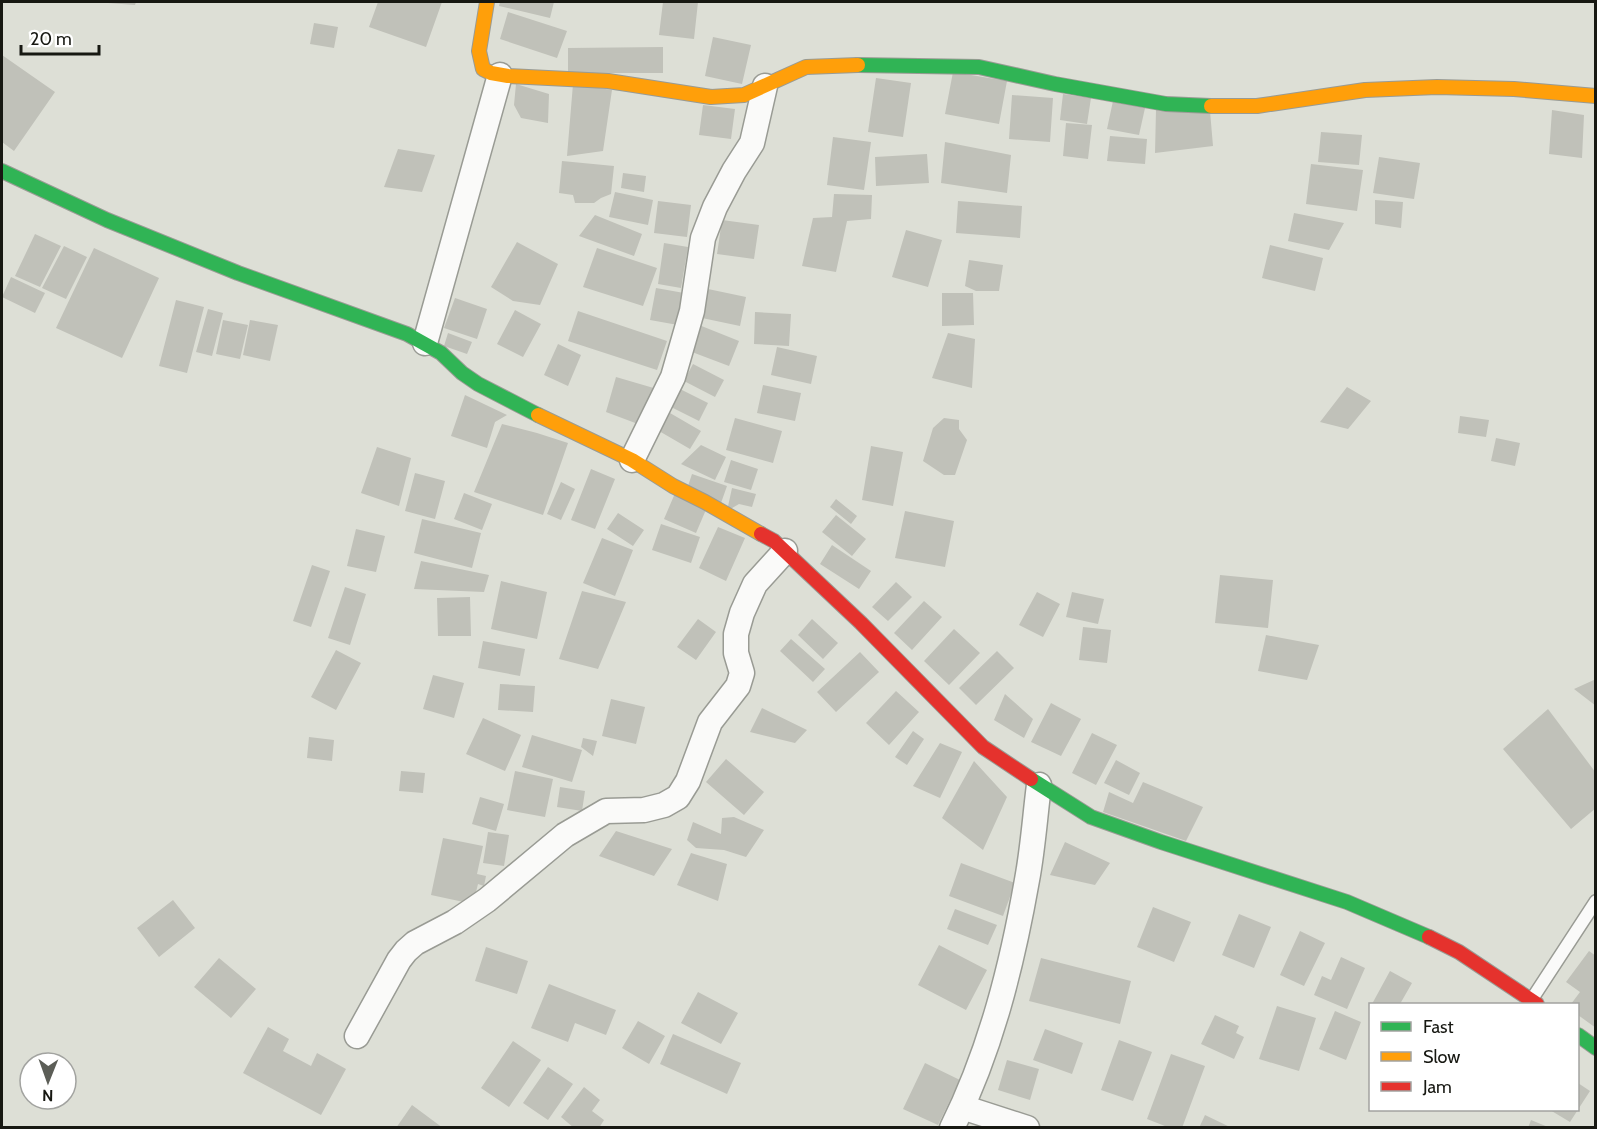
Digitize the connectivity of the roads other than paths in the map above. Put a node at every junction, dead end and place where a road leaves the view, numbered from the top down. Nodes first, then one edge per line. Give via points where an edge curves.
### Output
1 (487, 2) edge
2 (500, 75) junction
3 (765, 86) junction
4 (1596, 96) edge
5 (2, 171) edge
6 (425, 343) junction
7 (632, 460) junction
8 (786, 551) junction
9 (1039, 785) junction
10 (1596, 901) edge
11 (1534, 1002) edge
12 (357, 1036) dead end
13 (1579, 1036) edge
14 (1596, 1048) edge
15 (957, 1117) edge
16 (1027, 1128) edge

1 - 2 street via 479,51 483,69
2 - 3 street via 608,81 711,97 744,95
2 - 6 street
3 - 4 street via 806,67 905,64 980,67 1166,104 1205,106 1257,106 1365,90 1437,87
3 - 7 street via 752,143 715,207 703,238 692,311 673,377
5 - 6 street via 107,220
6 - 7 street via 478,384
7 - 8 street
8 - 9 street via 983,747
8 - 12 street via 750,594 736,634 742,673 738,686 710,723 678,797 644,810 606,811 565,835 487,900 416,943 399,960
9 - 11 street via 1091,817 1311,889 1419,932 1458,952
9 - 15 street via 1027,878 1008,969 981,1061
10 - 11 lane
13 - 14 street
15 - 16 street

